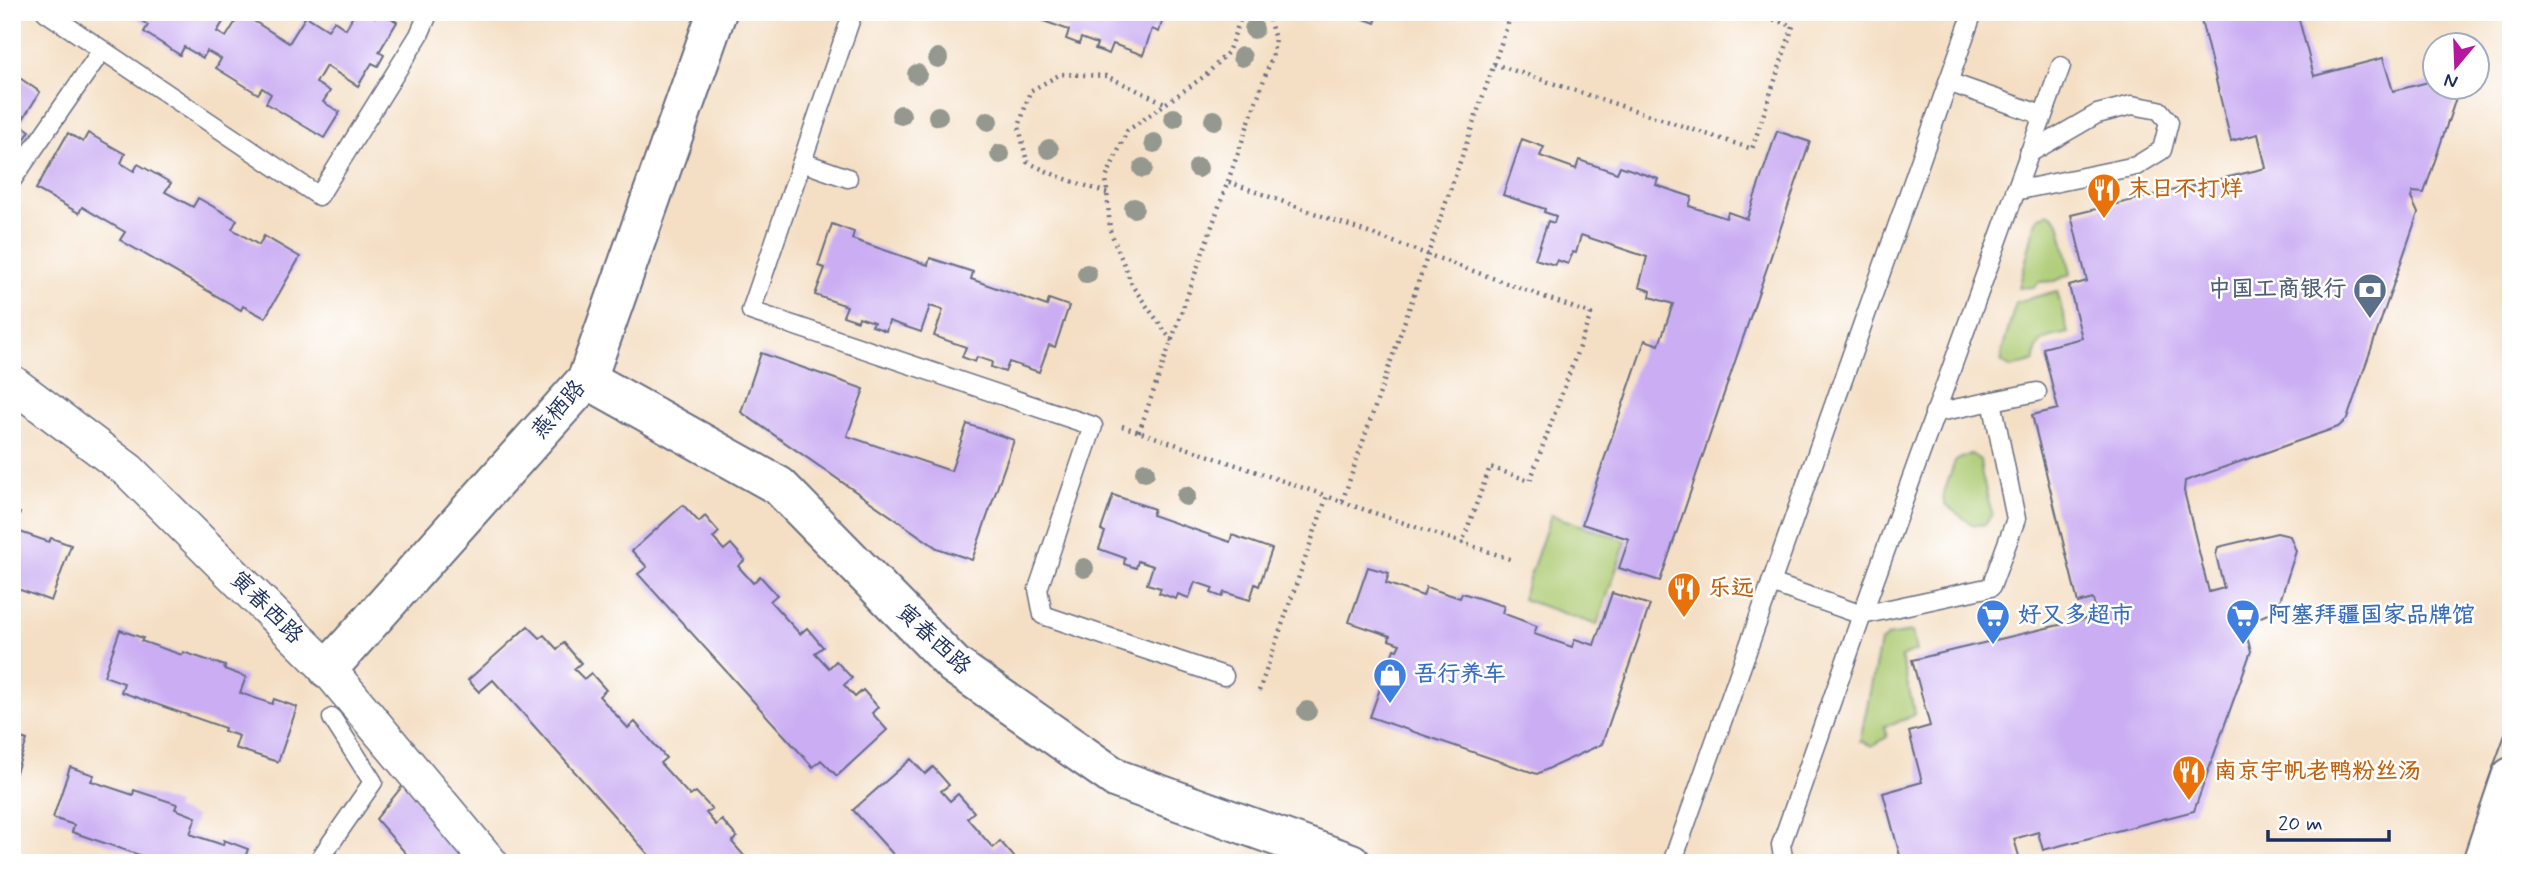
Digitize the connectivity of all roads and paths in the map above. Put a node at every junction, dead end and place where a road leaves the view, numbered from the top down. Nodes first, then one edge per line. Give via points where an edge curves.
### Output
1 (46, 12) edge
2 (429, 12) edge
3 (717, 12) edge
4 (853, 12) edge
5 (1243, 12) edge
6 (1268, 12) edge
7 (1512, 12) edge
8 (1751, 12) edge
9 (1973, 12) edge
10 (102, 50) junction
11 (1494, 64) junction
12 (2061, 66) dead end
13 (1948, 82) junction
14 (1167, 104) junction
15 (2042, 115) junction
16 (2028, 154) junction
17 (802, 162) junction
18 (848, 178) dead end
19 (12, 180) edge
20 (1229, 182) junction
21 (2015, 191) junction
22 (1107, 193) junction
23 (1429, 255) junction
24 (1172, 342) junction
25 (587, 379) junction
26 (12, 383) edge
27 (2037, 392) dead end
28 (1992, 401) junction
29 (1934, 413) junction
30 (1117, 424) dead end
31 (1139, 432) junction
32 (1326, 496) junction
33 (1342, 502) junction
34 (1462, 543) junction
35 (1513, 560) dead end
36 (1771, 583) junction
37 (1862, 615) junction
38 (328, 669) junction
39 (1224, 676) dead end
40 (1259, 691) dead end
41 (332, 718) dead end
42 (2511, 777) edge
43 (317, 863) edge
44 (490, 863) edge
45 (1351, 863) edge
46 (1672, 863) edge
47 (1784, 863) edge
48 (2482, 863) edge

1 - 10 lane
2 - 10 lane via 319,195
3 - 25 street, 燕栖路
4 - 17 lane
5 - 14 path via 1228,52
6 - 20 path via 1275,39 1273,54
7 - 11 path
8 - 11 path via 1793,26 1752,149
9 - 13 lane
10 - 19 lane
11 - 23 path
12 - 15 lane
13 - 15 lane
13 - 36 lane
14 - 22 path via 1128,131 1106,178
14 - 22 path via 1106,76 1061,74 1030,91 1019,127 1027,162
15 - 16 lane
16 - 21 lane
16 - 21 lane via 2097,114 2132,105 2159,110 2169,122 2162,150 2136,166
17 - 18 lane
17 - 39 lane via 751,311 1093,426 1038,589 1043,615
20 - 23 path
20 - 24 path
21 - 29 lane
22 - 24 path via 1110,230 1133,287
23 - 33 path
23 - 34 path via 1591,314 1530,481 1490,467
24 - 31 path
25 - 38 street, 燕栖路
25 - 45 street, 寅春西路 via 779,486 954,665 1118,779
26 - 38 street, 寅春西路 via 129,471
27 - 28 lane
28 - 29 lane
28 - 37 lane via 2016,519 1990,587
29 - 37 lane
30 - 31 path
31 - 32 path
32 - 33 path
32 - 40 path
33 - 34 path
34 - 35 path
36 - 37 lane
36 - 46 lane
37 - 47 lane via 1781,845
38 - 44 street, 寅春西路
41 - 43 lane via 373,782
42 - 48 street

